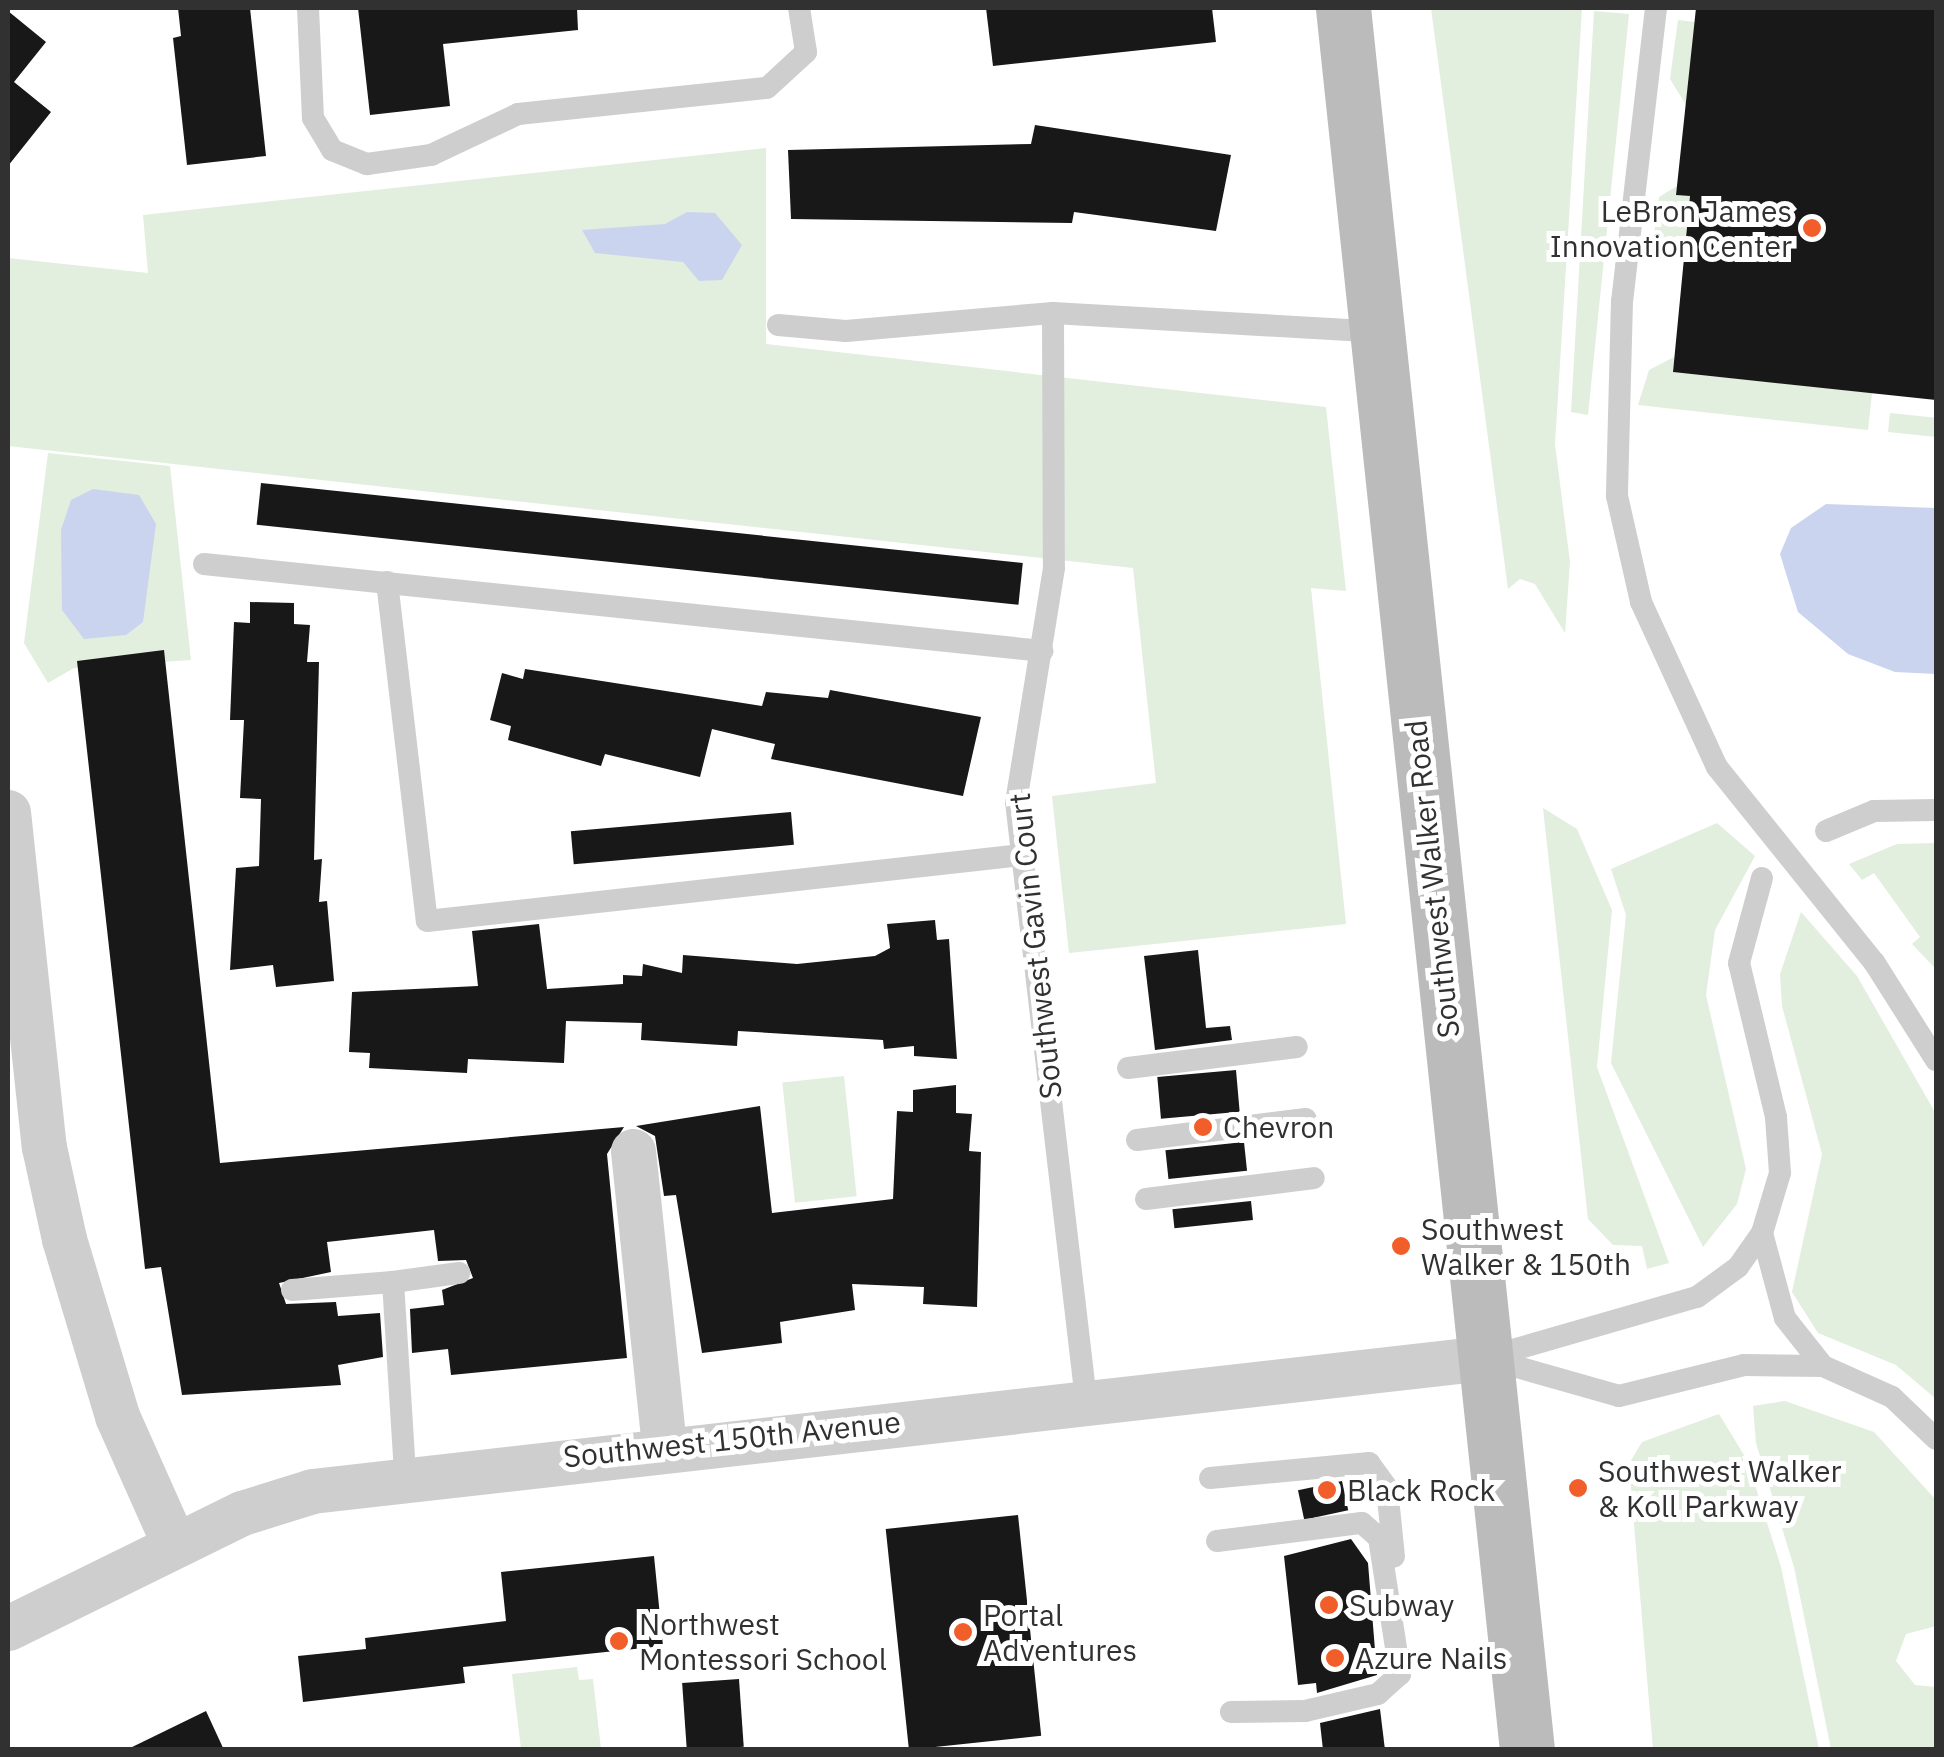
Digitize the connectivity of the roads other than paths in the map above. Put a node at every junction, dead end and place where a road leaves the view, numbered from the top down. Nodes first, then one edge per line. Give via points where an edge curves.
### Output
1 (308, 8) edge
2 (799, 8) edge
3 (1343, 8) edge
4 (1656, 8) edge
5 (1053, 313) junction
6 (778, 325) dead end
7 (1378, 332) junction
8 (204, 564) dead end
9 (387, 582) junction
10 (1043, 651) junction
11 (1936, 810) edge
12 (1826, 831) dead end
13 (9, 835) edge
14 (1022, 855) junction
15 (1762, 878) dead end
16 (1297, 1047) dead end
17 (1936, 1060) edge
18 (1128, 1068) dead end
19 (1306, 1118) dead end
20 (1137, 1140) dead end
21 (633, 1151) dead end
22 (1314, 1178) dead end
23 (1146, 1199) dead end
24 (1762, 1233) junction
25 (460, 1273) dead end
26 (393, 1282) junction
27 (292, 1290) dead end
28 (1486, 1358) junction
29 (1823, 1366) junction
30 (1086, 1400) junction
31 (1936, 1439) edge
32 (664, 1447) junction
33 (405, 1476) junction
34 (1210, 1478) dead end
35 (1217, 1541) dead end
36 (174, 1544) junction
37 (8, 1628) edge
38 (1400, 1674) junction
39 (1231, 1712) dead end
40 (1527, 1750) edge

1 - 2 lane via 312,118 332,150 366,164 431,154 518,114 767,88 806,52
3 - 7 main road, Southwest Walker Road
4 - 17 lane, bridge via 1622,301 1617,496 1640,602 1717,767 1874,962
5 - 6 lane via 846,331
5 - 7 lane
5 - 10 lane, Southwest Gavin Court via 1054,568
7 - 28 main road, Southwest Walker Road
8 - 9 lane
9 - 10 lane
9 - 14 lane via 427,921
10 - 14 lane, Southwest Gavin Court via 1016,785
11 - 12 lane via 1874,811
13 - 36 street via 44,1146 64,1239 116,1416
14 - 30 lane, Southwest Gavin Court
15 - 24 lane via 1739,964 1776,1118 1780,1173
16 - 18 lane
19 - 20 lane
21 - 32 street
22 - 23 lane
24 - 28 lane via 1738,1267 1697,1297
24 - 29 lane via 1785,1318
25 - 26 lane
26 - 27 lane
26 - 33 lane
28 - 29 lane via 1620,1396 1744,1366
28 - 30 street, Southwest 150th Avenue
28 - 40 main road, Southwest Walker Road
29 - 31 lane via 1892,1396
30 - 32 street, Southwest 150th Avenue
32 - 33 street, Southwest 150th Avenue
33 - 36 street, Southwest 150th Avenue via 312,1491
34 - 38 lane via 1353,1460 1381,1473
35 - 38 lane via 1362,1523 1379,1538
36 - 37 street, Southwest 150th Avenue
38 - 39 lane via 1378,1694 1305,1711

